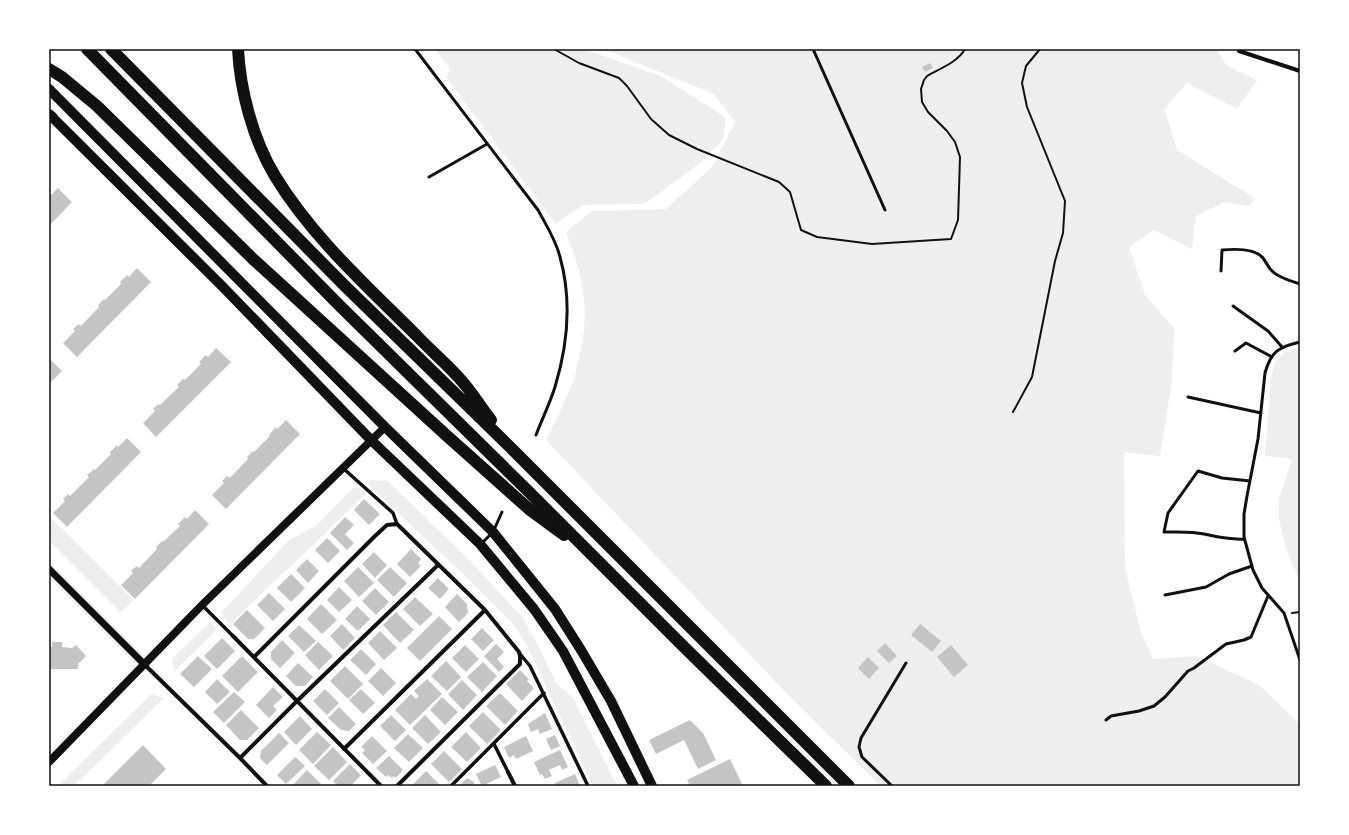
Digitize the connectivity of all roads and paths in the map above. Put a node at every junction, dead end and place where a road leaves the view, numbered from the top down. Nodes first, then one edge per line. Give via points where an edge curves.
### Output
1 (87, 49) edge
2 (111, 49) edge
3 (238, 49) edge
4 (415, 49) edge
5 (554, 49) edge
6 (813, 49) edge
7 (965, 49) edge
8 (1040, 49) edge
9 (1239, 49) edge
10 (49, 69) edge
11 (1300, 71) edge
12 (49, 89) edge
13 (50, 116) edge
14 (487, 144) junction
15 (429, 177) dead end
16 (885, 210) dead end
17 (1221, 271) dead end
18 (1300, 284) edge
19 (1233, 306) dead end
20 (1300, 342) edge
21 (1282, 347) junction
22 (1235, 351) dead end
23 (1272, 357) junction
24 (1188, 397) dead end
25 (1013, 412) dead end
26 (1261, 413) junction
27 (385, 427) junction
28 (536, 435) dead end
29 (371, 440) junction
30 (510, 447) junction
31 (343, 468) junction
32 (1250, 481) junction
33 (502, 512) dead end
34 (397, 524) junction
35 (493, 532) junction
36 (1244, 539) junction
37 (480, 544) junction
38 (592, 555) junction
39 (438, 565) junction
40 (1252, 566) junction
41 (49, 569) edge
42 (1165, 595) dead end
43 (1268, 596) junction
44 (202, 605) junction
45 (485, 610) junction
46 (233, 636) joint
47 (519, 652) junction
48 (254, 657) junction
49 (1300, 660) edge
50 (906, 663) dead end
51 (145, 665) junction
52 (544, 693) junction
53 (297, 701) junction
54 (1106, 720) dead end
55 (494, 744) junction
56 (344, 749) junction
57 (240, 758) junction
58 (49, 762) edge
59 (508, 772) joint
60 (267, 786) edge
61 (381, 786) edge
62 (397, 786) edge
63 (451, 786) edge
64 (515, 786) edge
65 (588, 786) edge
66 (634, 786) edge
67 (652, 786) edge
68 (826, 786) edge
69 (850, 786) edge
70 (892, 786) edge

1 - 38 highway
2 - 30 highway via 351,292
3 - 30 highway via 251,119 274,175 306,220 345,263 465,385
4 - 14 lane
5 - 7 path via 579,63 619,78 651,119 669,135 779,182 790,192 801,230 817,238 872,244 951,239 958,220 960,157 948,130 928,112 922,102 921,89 926,76 955,60
6 - 16 lane
8 - 25 path via 1026,66 1022,83 1027,107 1065,201 1063,233 1032,377
9 - 11 street
10 - 38 highway via 97,106 253,259 530,510
12 - 27 main road
13 - 29 main road
14 - 15 lane
14 - 28 lane via 538,210 560,256 564,276 568,322 565,343 555,388
17 - 18 lane via 1222,250 1253,252 1263,258 1275,274
19 - 21 lane via 1268,331
20 - 21 lane
21 - 23 lane
22 - 23 lane via 1246,343
23 - 26 lane via 1265,373
24 - 26 lane
26 - 32 lane
27 - 29 main road
27 - 35 main road
29 - 31 main road
29 - 37 main road
30 - 69 highway
31 - 34 street via 393,513
31 - 44 main road
32 - 36 lane via 1244,514
32 - 36 lane via 1222,478 1198,471 1168,513 1164,532 1188,532
33 - 35 lane
34 - 39 street
34 - 48 street via 387,525 374,536
35 - 37 lane
35 - 67 main road via 555,609 581,650 611,701
36 - 40 lane
37 - 66 main road via 534,609 563,651
38 - 68 highway
39 - 45 street
39 - 53 street
40 - 42 lane via 1206,586
40 - 43 lane
41 - 51 street
43 - 49 lane via 1284,613
43 - 54 lane via 1251,637 1226,644 1188,671 1154,706 1112,716
44 - 46 street
44 - 51 main road
45 - 47 street
45 - 56 street
46 - 48 street
47 - 52 street via 530,666
47 - 62 street via 520,664
48 - 53 street
50 - 70 lane via 861,738 859,747 862,757
51 - 57 street
51 - 58 main road
52 - 55 street
52 - 65 street
53 - 56 street
53 - 57 street
55 - 59 street
55 - 63 street
56 - 61 street
57 - 60 street
59 - 64 street

